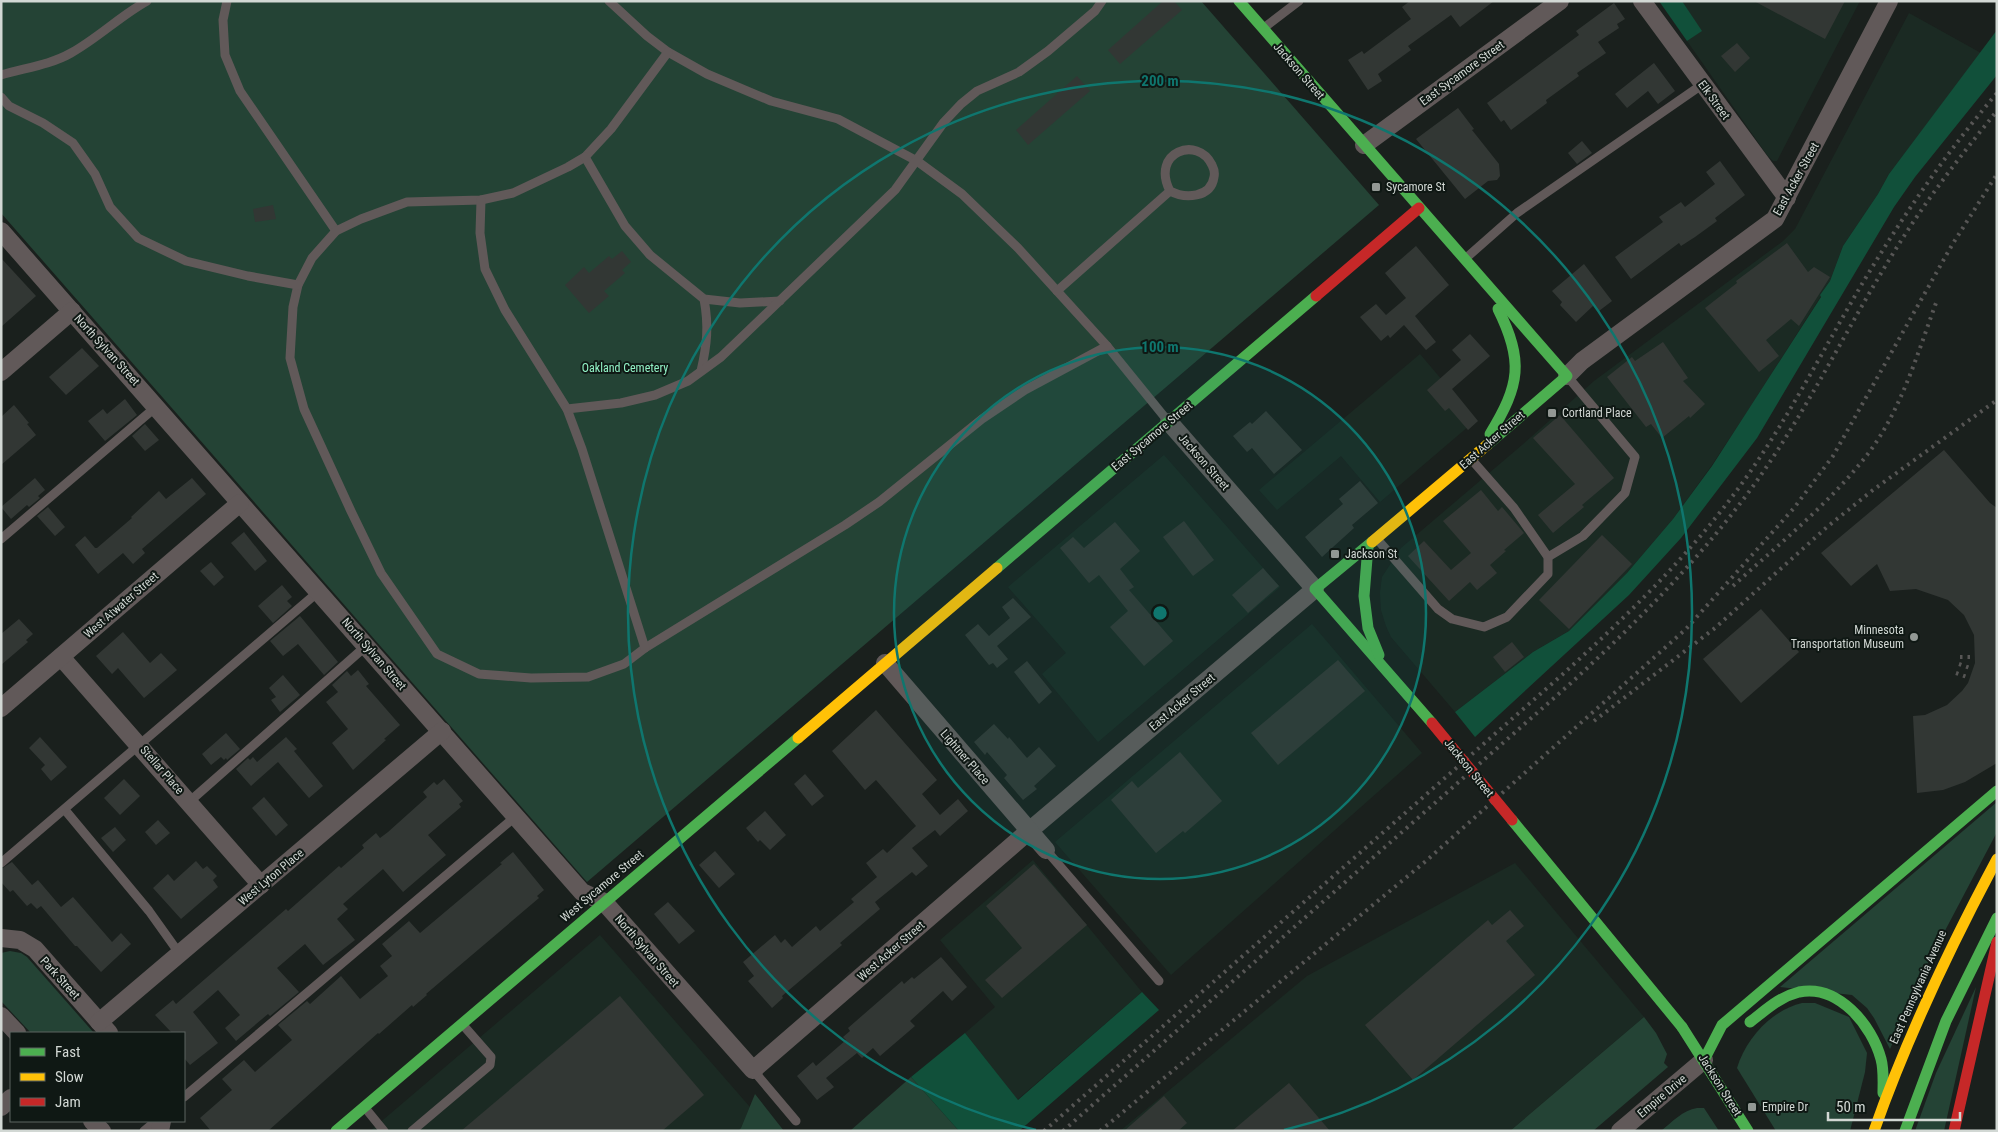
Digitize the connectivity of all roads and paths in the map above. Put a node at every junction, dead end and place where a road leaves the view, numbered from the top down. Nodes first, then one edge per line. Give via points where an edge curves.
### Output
1 (147, 1) edge
2 (227, 1) edge
3 (609, 1) edge
4 (1102, 1) edge
5 (1239, 1) edge
6 (1299, 1) edge
7 (1560, 1) edge
8 (1642, 1) edge
9 (1889, 1) edge
10 (1262, 28) junction
11 (668, 52) junction
12 (1, 75) edge
13 (1703, 84) junction
14 (1, 97) edge
15 (1364, 145) junction
16 (585, 157) junction
17 (917, 161) junction
18 (1170, 191) junction
19 (1786, 198) junction
20 (481, 200) junction
21 (1419, 208) junction
22 (1, 231) edge
23 (336, 231) junction
24 (1464, 260) junction
25 (298, 285) junction
26 (1487, 286) junction
27 (1057, 292) junction
28 (704, 299) junction
29 (780, 301) junction
30 (72, 311) junction
31 (1107, 346) junction
32 (701, 371) junction
33 (1, 372) edge
34 (1567, 376) junction
35 (156, 406) junction
36 (567, 410) junction
37 (1169, 422) junction
38 (1475, 455) junction
39 (240, 502) junction
40 (1, 540) edge
41 (1372, 542) junction
42 (1548, 557) junction
43 (1315, 589) junction
44 (318, 592) junction
45 (366, 646) junction
46 (645, 648) junction
47 (61, 657) junction
48 (886, 663) junction
49 (1386, 671) junction
50 (1, 708) edge
51 (442, 731) junction
52 (140, 745) junction
53 (1997, 791) edge
54 (189, 802) junction
55 (66, 810) junction
56 (516, 816) junction
57 (1029, 831) junction
58 (1046, 850) joint
59 (1997, 859) edge
60 (1, 864) edge
61 (262, 885) junction
62 (604, 902) junction
63 (1997, 918) edge
64 (1, 938) edge
65 (1997, 942) edge
66 (179, 953) junction
67 (1159, 981) dead end
68 (1, 1016) edge
69 (462, 1024) junction
70 (104, 1028) edge
71 (1739, 1031) dead end
72 (15, 1032) edge
73 (1726, 1042) dead end
74 (1704, 1060) junction
75 (753, 1070) junction
76 (185, 1096) edge
77 (364, 1107) junction
78 (796, 1121) dead end
79 (93, 1122) edge
80 (155, 1122) edge
81 (1875, 1127) edge
82 (102, 1131) edge
83 (144, 1131) edge
84 (336, 1131) edge
85 (384, 1131) edge
86 (412, 1131) edge
87 (1620, 1131) edge
88 (1748, 1131) edge
89 (1906, 1131) edge
90 (1954, 1131) edge

1 - 12 lane via 69,54
2 - 23 lane via 225,55 240,91
3 - 11 lane
4 - 17 lane via 1048,51 1019,72 977,91 961,104
5 - 10 street, Jackson Street
6 - 10 lane
7 - 15 street, East Sycamore Street
8 - 13 street, Elk Street
9 - 19 street, East Acker Street
10 - 15 street, Jackson Street
11 - 16 lane via 611,129
11 - 17 lane via 707,74 771,101 838,118
13 - 19 street, Elk Street
13 - 24 lane via 1517,213
14 - 25 lane via 9,106 74,143 95,174 110,207 138,238 186,261
15 - 21 street, Jackson Street
16 - 20 lane via 535,183
16 - 28 lane via 625,226 650,254
17 - 27 lane via 962,194 1018,248
17 - 29 lane via 895,190
18 - 18 lane via 1185,197 1206,191 1215,174 1208,159 1200,152 1190,150 1173,156 1166,162 1164,172
18 - 27 lane
19 - 34 street, East Acker Street via 1768,225 1582,361
20 - 23 lane via 407,202
20 - 36 lane via 480,233 486,269 505,310
21 - 24 street
21 - 37 street, East Sycamore Street
22 - 30 street, North Sylvan Street
23 - 25 lane via 312,258
24 - 26 street
25 - 46 lane via 293,307 290,358 304,409 381,572 437,654 478,674 531,678 588,676 624,664
26 - 34 street
26 - 38 street via 1516,350 1516,382 1502,415
27 - 31 lane
28 - 29 lane via 740,303
28 - 32 lane via 708,320 707,346
29 - 32 lane via 721,357
30 - 33 street
30 - 35 street, North Sylvan Street
31 - 37 lane
31 - 46 lane via 1026,390 982,419 879,502
32 - 36 lane via 688,382 655,395
34 - 38 street, East Acker Street
34 - 42 lane via 1635,457 1625,493 1583,536
35 - 39 street, North Sylvan Street
35 - 40 lane
36 - 46 lane
37 - 43 street, Jackson Street
37 - 48 street, East Sycamore Street
38 - 41 street, East Acker Street
38 - 42 lane
39 - 44 street, North Sylvan Street
39 - 47 street, West Atwater Street
41 - 42 lane via 1438,609 1452,619 1484,627 1506,617 1548,574
41 - 43 street, East Acker Street
41 - 49 street via 1364,596 1368,628
43 - 49 street, Jackson Street
43 - 57 street, East Acker Street
44 - 45 street, North Sylvan Street
44 - 52 lane
45 - 51 street, North Sylvan Street
45 - 54 lane
47 - 50 street, West Atwater Street
47 - 52 street, Stellar Place
48 - 57 street, Lightner Place
48 - 62 street, West Sycamore Street
49 - 74 street, Jackson Street, bridge via 1682,1028
51 - 56 street, North Sylvan Street
51 - 61 street, West Lyton Place
52 - 54 street, Stellar Place
52 - 55 lane
53 - 74 street via 1722,1025
54 - 61 street, Stellar Place
55 - 60 lane
55 - 66 lane via 149,911
56 - 62 street, North Sylvan Street via 582,892
56 - 76 lane
57 - 58 street, Lightner Place
57 - 75 street, West Acker Street
58 - 67 lane
59 - 81 street, East Pennsylvania Avenue via 1921,1009
61 - 66 street, West Lyton Place
62 - 69 street, West Sycamore Street
62 - 75 street, North Sylvan Street
63 - 89 street via 1946,1022
64 - 70 street, Park Street via 20,940 35,950
65 - 90 street
66 - 70 street, West Lyton Place
68 - 72 street
69 - 77 street, West Sycamore Street
69 - 86 lane via 491,1057 490,1064
71 - 81 street via 1784,996 1821,992 1846,1004 1868,1030 1881,1057 1882,1093
73 - 74 street
74 - 87 street, Empire Drive
74 - 88 street, Jackson Street
75 - 78 lane
77 - 84 street, West Sycamore Street
77 - 85 lane
79 - 82 street
80 - 83 lane

